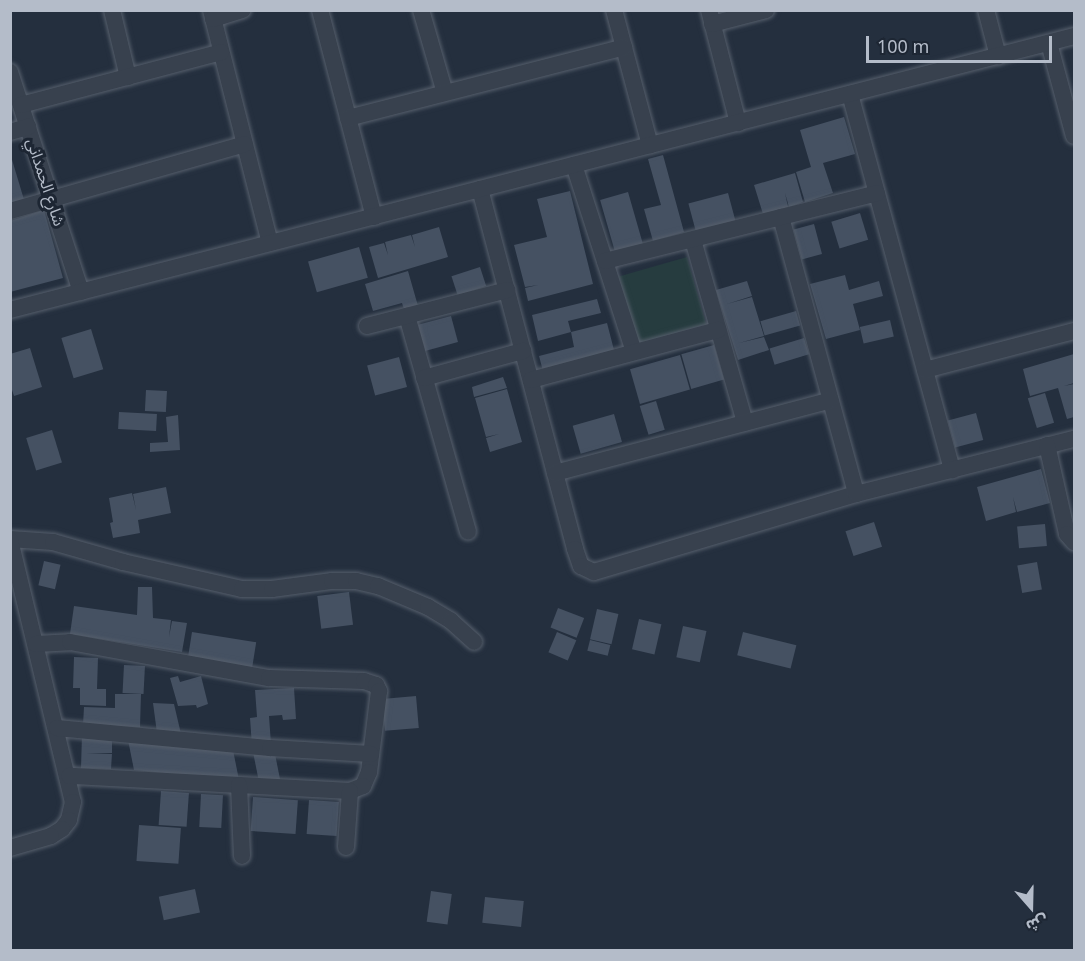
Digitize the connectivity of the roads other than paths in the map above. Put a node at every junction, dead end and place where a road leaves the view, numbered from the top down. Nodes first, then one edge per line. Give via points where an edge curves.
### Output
1 (112, 10) edge
2 (243, 10) edge
3 (320, 10) edge
4 (421, 10) edge
5 (614, 10) edge
6 (766, 10) edge
7 (986, 10) edge
8 (212, 15) edge
9 (710, 17) edge
10 (1074, 36) edge
11 (1049, 43) junction
12 (624, 47) junction
13 (221, 52) junction
14 (999, 56) junction
15 (10, 72) edge
16 (129, 77) junction
17 (445, 93) junction
18 (850, 94) junction
19 (21, 105) junction
20 (348, 118) junction
21 (738, 123) junction
22 (28, 127) junction
23 (10, 132) edge
24 (1074, 136) edge
25 (245, 144) junction
26 (650, 146) junction
27 (574, 165) junction
28 (480, 189) junction
29 (877, 193) junction
30 (52, 199) junction
31 (10, 211) edge
32 (374, 217) junction
33 (781, 217) junction
34 (693, 240) junction
35 (270, 243) junction
36 (605, 261) junction
37 (507, 290) junction
38 (81, 292) junction
39 (10, 310) edge
40 (407, 316) junction
41 (367, 326) dead end
42 (718, 330) junction
43 (1074, 331) edge
44 (523, 351) junction
45 (634, 352) junction
46 (925, 370) junction
47 (424, 378) junction
48 (531, 380) junction
49 (831, 400) junction
50 (745, 423) junction
51 (1074, 439) edge
52 (1047, 445) junction
53 (952, 470) junction
54 (555, 472) junction
55 (856, 494) junction
56 (468, 532) dead end
57 (10, 540) edge
58 (1074, 542) edge
59 (474, 642) dead end
60 (36, 644) junction
61 (57, 728) junction
62 (371, 754) junction
63 (69, 776) junction
64 (239, 785) junction
65 (350, 791) junction
66 (346, 847) dead end
67 (10, 848) edge
68 (243, 855) dead end

1 - 16 street
2 - 8 street
3 - 20 street
4 - 17 street
5 - 12 street
6 - 9 street
7 - 14 street
8 - 13 street
9 - 21 street
10 - 11 street
11 - 14 street
11 - 24 street
12 - 17 street
12 - 26 street
13 - 16 street
13 - 25 street
14 - 18 street
15 - 19 street, شارع الحمداني
16 - 19 street
17 - 20 street
18 - 21 street
18 - 29 street
19 - 22 street, شارع الحمداني
20 - 32 street
21 - 26 street
22 - 23 street
22 - 30 street, شارع الحمداني
25 - 30 street
25 - 35 street
26 - 27 street
27 - 28 street
27 - 36 street
28 - 32 street
28 - 37 street
29 - 33 street
29 - 46 street
30 - 31 street
30 - 38 street, شارع الحمداني
32 - 35 street
33 - 34 street
33 - 49 street
34 - 36 street
34 - 42 street
35 - 38 street
36 - 45 street
37 - 40 street
37 - 44 street
38 - 39 street
40 - 41 street
40 - 47 street
42 - 45 street
42 - 50 street
43 - 46 street
44 - 47 street
44 - 48 street
45 - 48 street
46 - 53 street
47 - 56 street
48 - 54 street
49 - 50 street
49 - 55 street
50 - 54 street
51 - 52 street
52 - 53 street
52 - 58 street via 1067,534
53 - 55 street
54 - 55 street via 581,566 594,572
57 - 59 street via 53,542 242,589 332,581 378,585 428,607
57 - 60 street
60 - 61 street
60 - 62 street via 70,642 269,678 364,681 376,685 379,691
61 - 62 street
61 - 63 street
62 - 65 street via 363,786
63 - 64 street
63 - 67 street via 73,802 69,820 51,836
64 - 65 street
64 - 68 street
65 - 66 street

